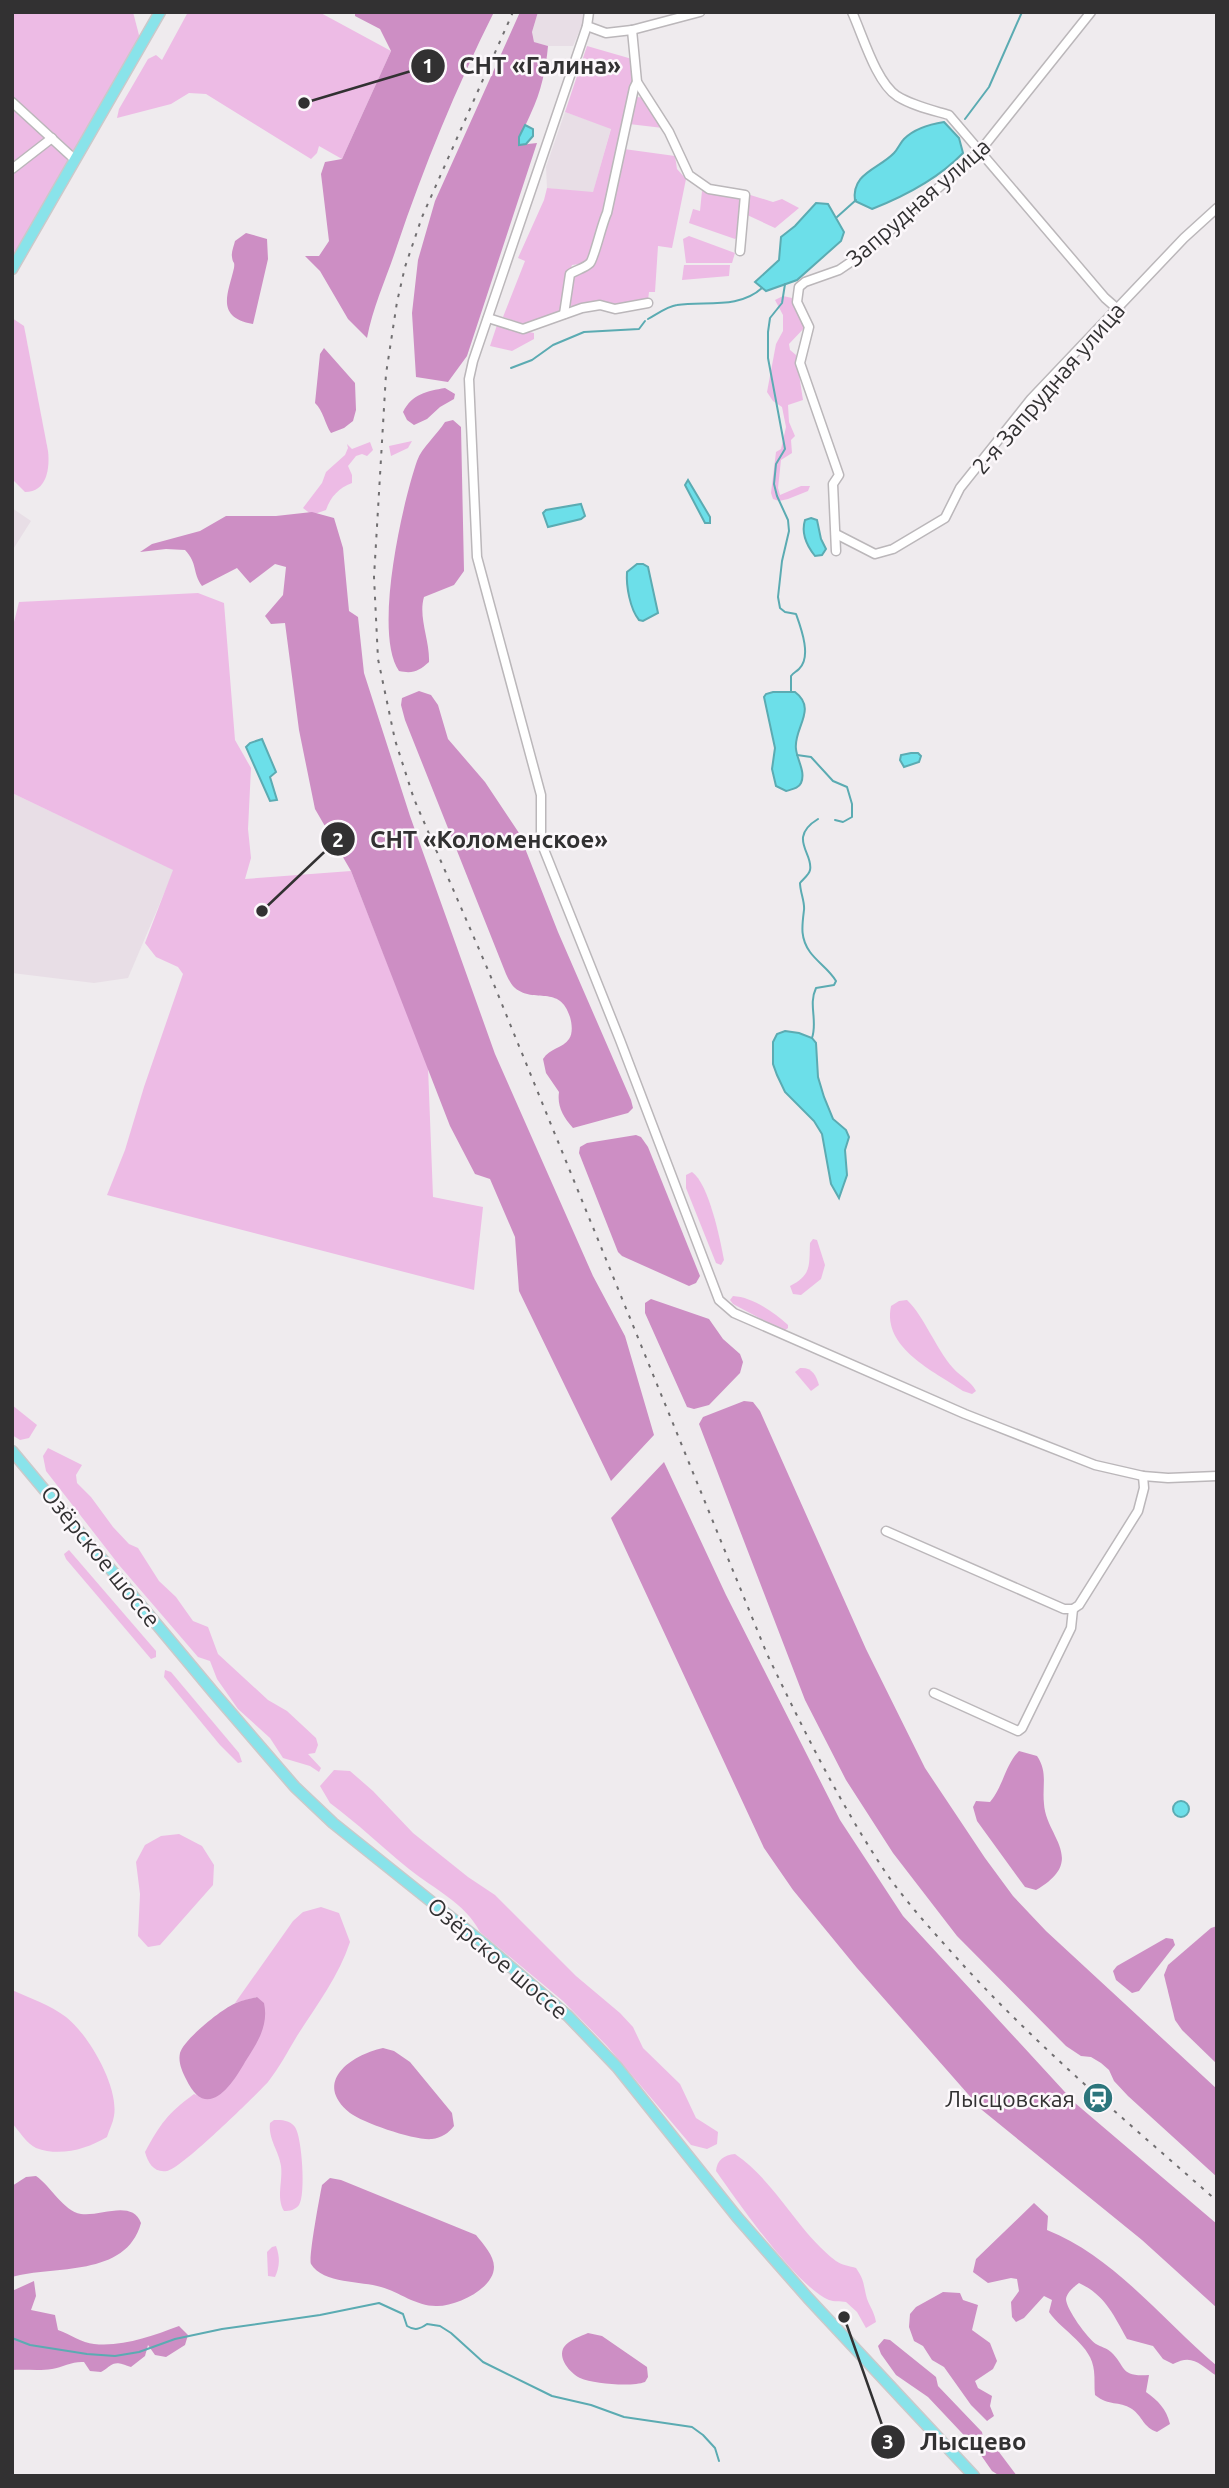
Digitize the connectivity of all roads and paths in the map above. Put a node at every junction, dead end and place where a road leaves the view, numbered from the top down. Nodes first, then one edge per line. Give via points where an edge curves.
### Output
1 (160, 12) edge
2 (589, 12) edge
3 (700, 12) edge
4 (852, 12) edge
5 (1091, 12) edge
6 (587, 26) junction
7 (632, 30) junction
8 (637, 82) junction
9 (12, 102) edge
10 (52, 138) junction
11 (981, 152) junction
12 (72, 157) dead end
13 (12, 169) edge
14 (1217, 208) edge
15 (740, 251) dead end
16 (12, 269) edge
17 (648, 303) dead end
18 (1119, 310) junction
19 (564, 314) junction
20 (488, 318) junction
21 (836, 534) junction
22 (836, 551) dead end
23 (12, 1451) edge
24 (1143, 1476) junction
25 (1217, 1476) edge
26 (886, 1531) dead end
27 (1073, 1609) junction
28 (934, 1693) dead end
29 (974, 2476) edge

1 - 16 main road
2 - 6 street
3 - 7 street
4 - 11 street via 884,83 911,103 950,115
5 - 11 street, Запрудная улица
6 - 7 street via 606,33
6 - 20 street
7 - 8 street
8 - 15 street via 690,175 709,189 745,195
8 - 19 street via 593,258 570,274
9 - 10 street
10 - 12 street
10 - 13 street
11 - 18 street
11 - 21 street, Запрудная улица via 867,251 839,270 799,287 797,302 809,327 800,363 839,475 833,484
14 - 18 street, 2-я Запрудная улица
17 - 19 street via 615,309 600,305
18 - 21 street, 2-я Запрудная улица via 1031,399 960,488 945,518 893,549 875,554
19 - 20 street via 523,329
20 - 24 street via 469,379 477,556 541,796 541,842 719,1300 734,1313 965,1414 1095,1465
21 - 22 street, Запрудная улица
23 - 29 main road, Озёрское шоссе via 295,1787 568,2016 617,2067 807,2298
24 - 25 street
24 - 27 street via 1138,1511
26 - 27 street
27 - 28 street via 1071,1628 1018,1731

